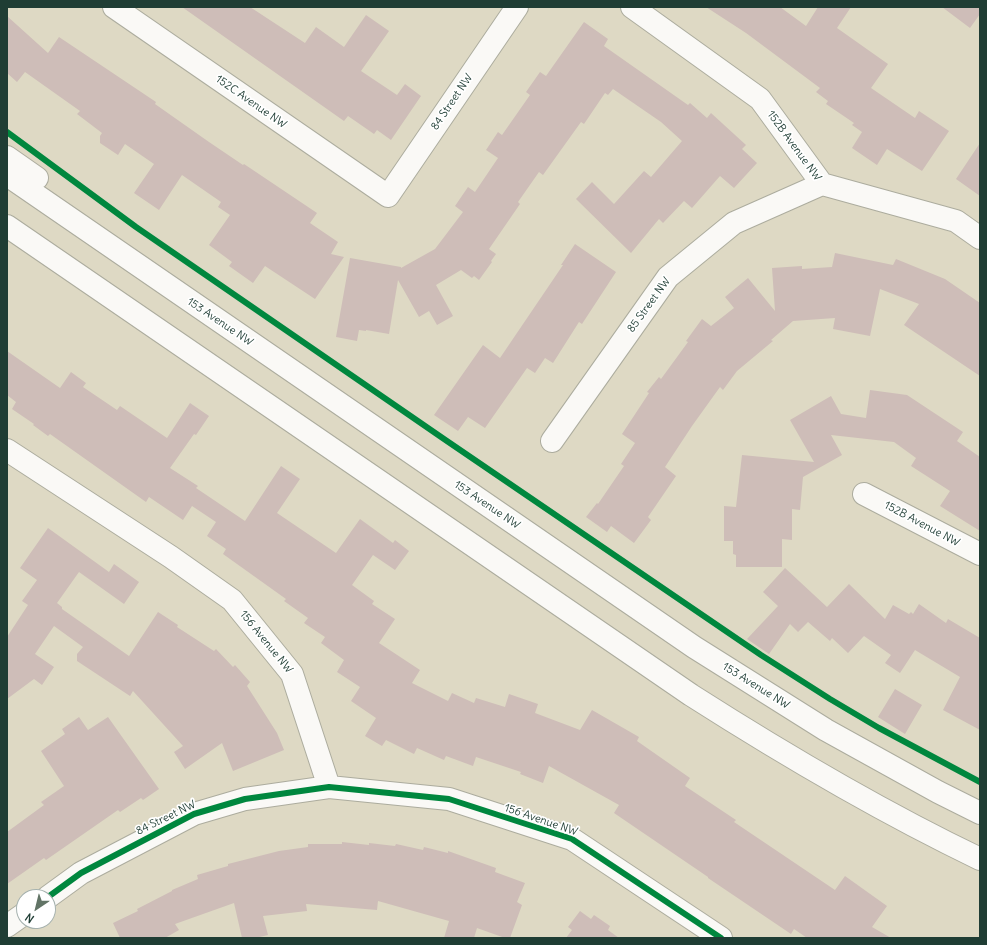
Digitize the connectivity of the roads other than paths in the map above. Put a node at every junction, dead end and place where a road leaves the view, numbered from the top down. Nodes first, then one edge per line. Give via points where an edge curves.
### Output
1 (114, 7) edge
2 (517, 7) edge
3 (632, 7) edge
4 (7, 157) edge
5 (7, 175) edge
6 (822, 184) junction
7 (388, 196) joint
8 (7, 226) edge
9 (980, 238) edge
10 (113, 248) junction
11 (552, 441) dead end
12 (7, 451) edge
13 (864, 494) dead end
14 (980, 554) edge
15 (329, 787) junction
16 (980, 813) edge
17 (980, 859) edge
18 (56, 891) edge
19 (16, 920) edge
20 (7, 926) edge
21 (710, 935) edge

1 - 7 street, 152C Avenue NW
2 - 7 street, 84 Street NW
3 - 6 street, 152B Avenue NW via 760,99
4 - 10 street via 58,194
5 - 10 street, 153 Avenue NW
6 - 9 street, 152B Avenue NW via 956,221
6 - 11 street, 85 Street NW via 734,223 668,277
8 - 17 street via 691,695 830,781
10 - 16 street, 153 Avenue NW via 694,647 826,730
12 - 15 street, 156 Avenue NW via 171,557 232,600 292,674
13 - 14 street, 152B Avenue NW
15 - 18 street, 84 Street NW via 245,798 194,814 81,873
15 - 21 street, 156 Avenue NW via 449,800 572,839
19 - 20 street

